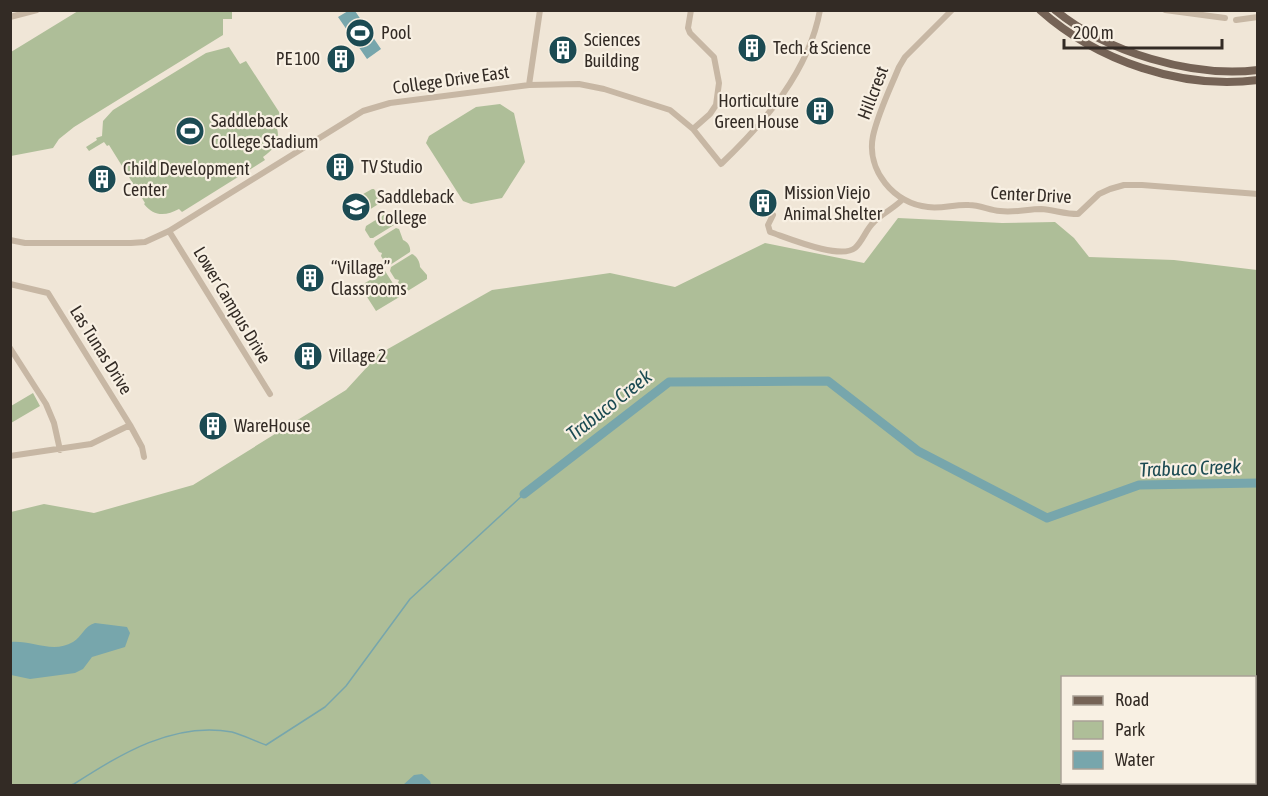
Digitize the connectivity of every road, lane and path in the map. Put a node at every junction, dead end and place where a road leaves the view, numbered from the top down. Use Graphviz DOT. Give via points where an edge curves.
graph roads {
  1 [pos="37,10"];
  2 [pos="540,10"];
  3 [pos="691,10"];
  4 [pos="820,10"];
  5 [pos="952,10"];
  6 [pos="1040,10"];
  7 [pos="1055,10"];
  8 [pos="1165,10"];
  9 [pos="1214,14"];
  10 [pos="10,17"];
  11 [pos="1257,17"];
  12 [pos="1225,18"];
  13 [pos="1236,20"];
  14 [pos="1257,70"];
  15 [pos="1257,80"];
  16 [pos="529,85"];
  17 [pos="693,129"];
  18 [pos="1257,194"];
  19 [pos="903,199"];
  20 [pos="773,214"];
  21 [pos="170,231"];
  22 [pos="10,240"];
  23 [pos="10,284"];
  24 [pos="10,348"];
  25 [pos="270,394"];
  26 [pos="130,425"];
  27 [pos="60,450"];
  28 [pos="10,456"];
  29 [pos="144,458"];
  1 -- 10 [label="street"];
  2 -- 16 [label="street"];
  3 -- 17 [label="street" via="688,28 714,57 719,83 716,105"];
  4 -- 17 [label="street, College Drive East" via="796,74 728,158 721,164"];
  5 -- 19 [label="street, Hillcrest" via="905,57 872,138 877,170 890,189"];
  6 -- 15 [label="main road" via="1069,33 1136,66 1213,81"];
  7 -- 14 [label="main road" via="1104,40 1140,55 1213,71"];
  8 -- 9 [label="street"];
  9 -- 12 [label="street"];
  11 -- 13 [label="street"];
  16 -- 17 [label="street, College Drive East" via="563,83 604,89 670,110"];
  16 -- 21 [label="street, College Drive East" via="390,103 368,110"];
  18 -- 19 [label="street, Center Drive" via="1124,185 1099,194 1078,214 1052,210 1003,212 961,204 928,207"];
  19 -- 20 [label="street" via="872,223 859,244 846,252 833,252 770,232 768,225"];
  21 -- 22 [label="street, College Drive East" via="145,242 131,243"];
  21 -- 25 [label="street, Lower Campus Drive"];
  23 -- 26 [label="street, Las Tunas Drive" via="48,292"];
  24 -- 27 [label="street" via="45,404"];
  26 -- 27 [label="street" via="91,444"];
  26 -- 29 [label="street, Las Tunas Drive"];
  27 -- 28 [label="street"];
}
